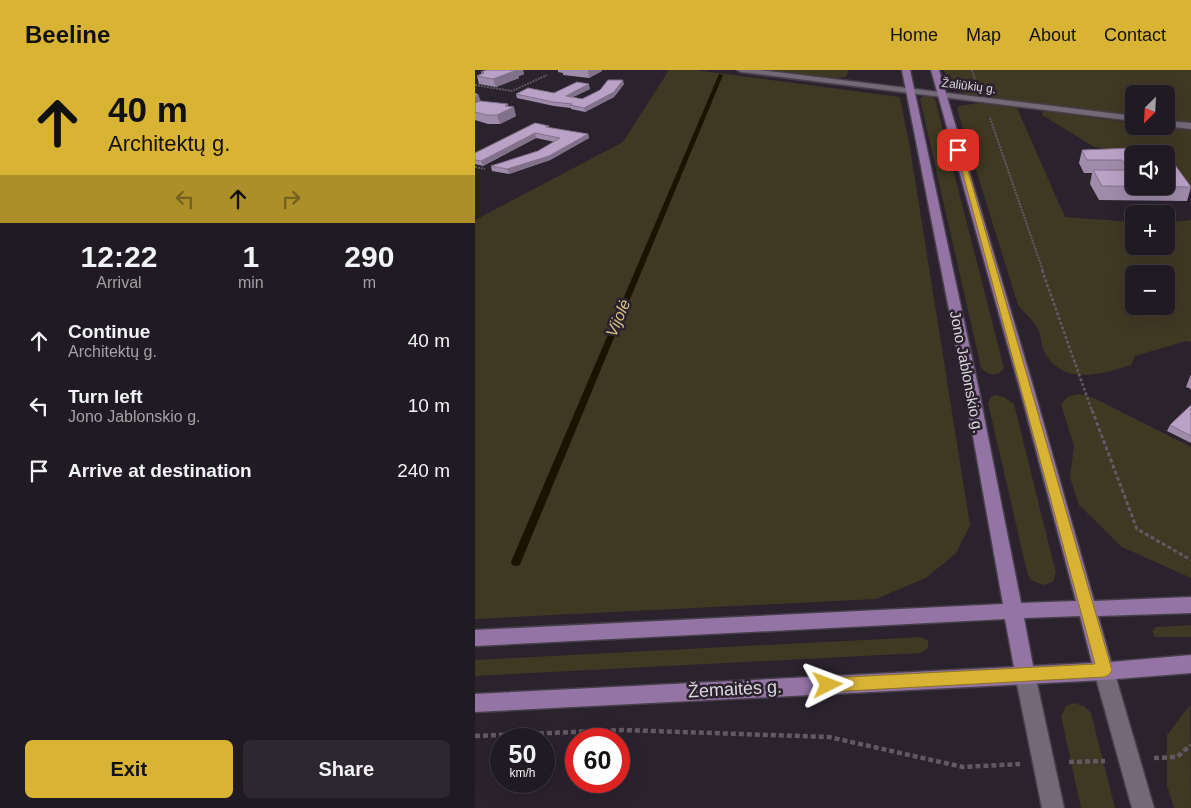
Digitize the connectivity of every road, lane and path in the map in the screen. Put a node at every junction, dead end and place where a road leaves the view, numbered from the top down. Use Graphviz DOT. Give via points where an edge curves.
graph roads {
  1 [pos="741,70"];
  2 [pos="906,70"];
  3 [pos="935,70"];
  4 [pos="547,75"];
  5 [pos="475,85"];
  6 [pos="511,91"];
  7 [pos="521,91"];
  8 [pos="910,91"];
  9 [pos="943,95"];
  10 [pos="983,100"];
  11 [pos="1125,118"];
  12 [pos="1175,124"];
  13 [pos="1191,126"];
  14 [pos="475,167"];
  15 [pos="485,169"];
  16 [pos="1191,560"];
  17 [pos="1191,605"];
  18 [pos="1087,609"];
  19 [pos="1012,611"];
  20 [pos="475,638"];
  21 [pos="1191,664"];
  22 [pos="1104,670"];
  23 [pos="1025,674"];
  24 [pos="475,703"];
  25 [pos="475,736"];
  26 [pos="1191,745"];
  27 [pos="1130,760"];
  28 [pos="1044,764"];
  29 [pos="1053,808"];
  30 [pos="1143,808"];
  1 -- 8 [label="street, Žaliūkių g."];
  2 -- 8 [label="main road, Jono Jablonskio g."];
  3 -- 9 [label="main road"];
  4 -- 6 [label="path"];
  5 -- 6 [label="path"];
  6 -- 7 [label="path"];
  8 -- 9 [label="street, Žaliūkių g."];
  8 -- 19 [label="main road, Jono Jablonskio g." via="971,386"];
  9 -- 10 [label="street, Žaliūkių g."];
  9 -- 18 [label="main road"];
  10 -- 11 [label="street, Žaliūkių g."];
  10 -- 16 [label="path" via="1083,387 1137,529"];
  12 -- 13 [label="street"];
  14 -- 15 [label="path"];
  17 -- 18 [label="main road"];
  18 -- 19 [label="main road"];
  18 -- 22 [label="main road"];
  19 -- 20 [label="main road"];
  19 -- 23 [label="main road, Jono Jablonskio g."];
  21 -- 22 [label="main road, Žemaitės g."];
  22 -- 23 [label="main road, Žemaitės g."];
  22 -- 27 [label="street"];
  23 -- 24 [label="main road, Žemaitės g."];
  23 -- 28 [label="street"];
  25 -- 28 [label="path" via="623,730 829,736 963,767"];
  26 -- 27 [label="path" via="1177,757"];
  27 -- 28 [label="path"];
  27 -- 30 [label="street"];
  28 -- 29 [label="street"];
}
